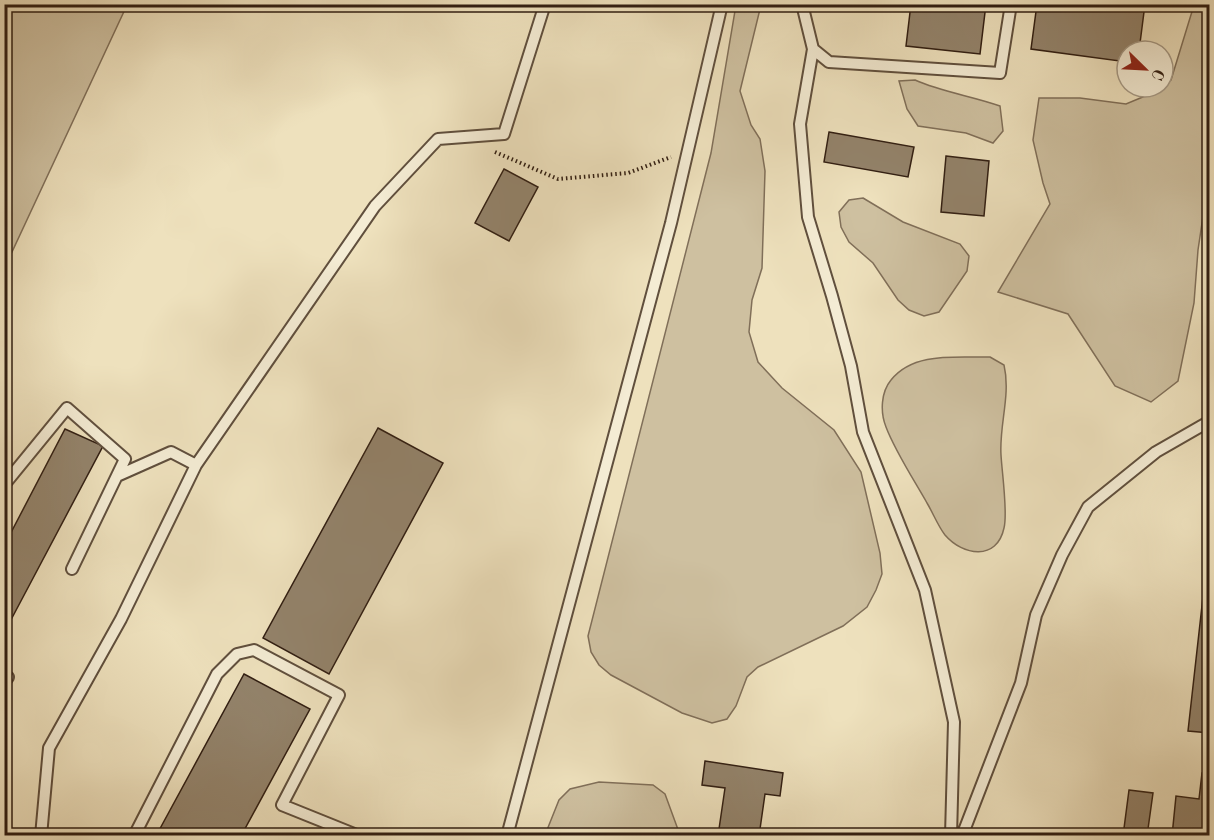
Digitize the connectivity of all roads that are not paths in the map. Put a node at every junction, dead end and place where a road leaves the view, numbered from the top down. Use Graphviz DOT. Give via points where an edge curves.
graph roads {
  1 [pos="545,4"];
  2 [pos="722,4"];
  3 [pos="802,4"];
  4 [pos="1011,4"];
  5 [pos="813,49"];
  6 [pos="1209,421"];
  7 [pos="196,465"];
  8 [pos="117,476"];
  9 [pos="4,486"];
  10 [pos="72,569"];
  11 [pos="4,675"];
  12 [pos="4,683"];
  13 [pos="41,836"];
  14 [pos="134,836"];
  15 [pos="359,836"];
  16 [pos="507,836"];
  17 [pos="951,836"];
  18 [pos="962,836"];
  1 -- 7 [label="lane" via="504,134 438,139 375,206"];
  2 -- 16 [label="lane" via="668,234"];
  3 -- 5 [label="lane"];
  4 -- 5 [label="lane" via="1000,73 830,62"];
  5 -- 17 [label="lane" via="800,124 808,217 851,366 863,432 925,590 954,722"];
  6 -- 18 [label="lane" via="1156,452 1088,507 1036,615 1021,683"];
  7 -- 8 [label="lane" via="171,452"];
  7 -- 13 [label="lane" via="121,619 49,748"];
  8 -- 9 [label="lane" via="125,459 67,408"];
  8 -- 10 [label="lane"];
  11 -- 12 [label="lane" via="8,677"];
  14 -- 15 [label="lane" via="217,674 237,654 254,650 339,695 282,805"];
}
